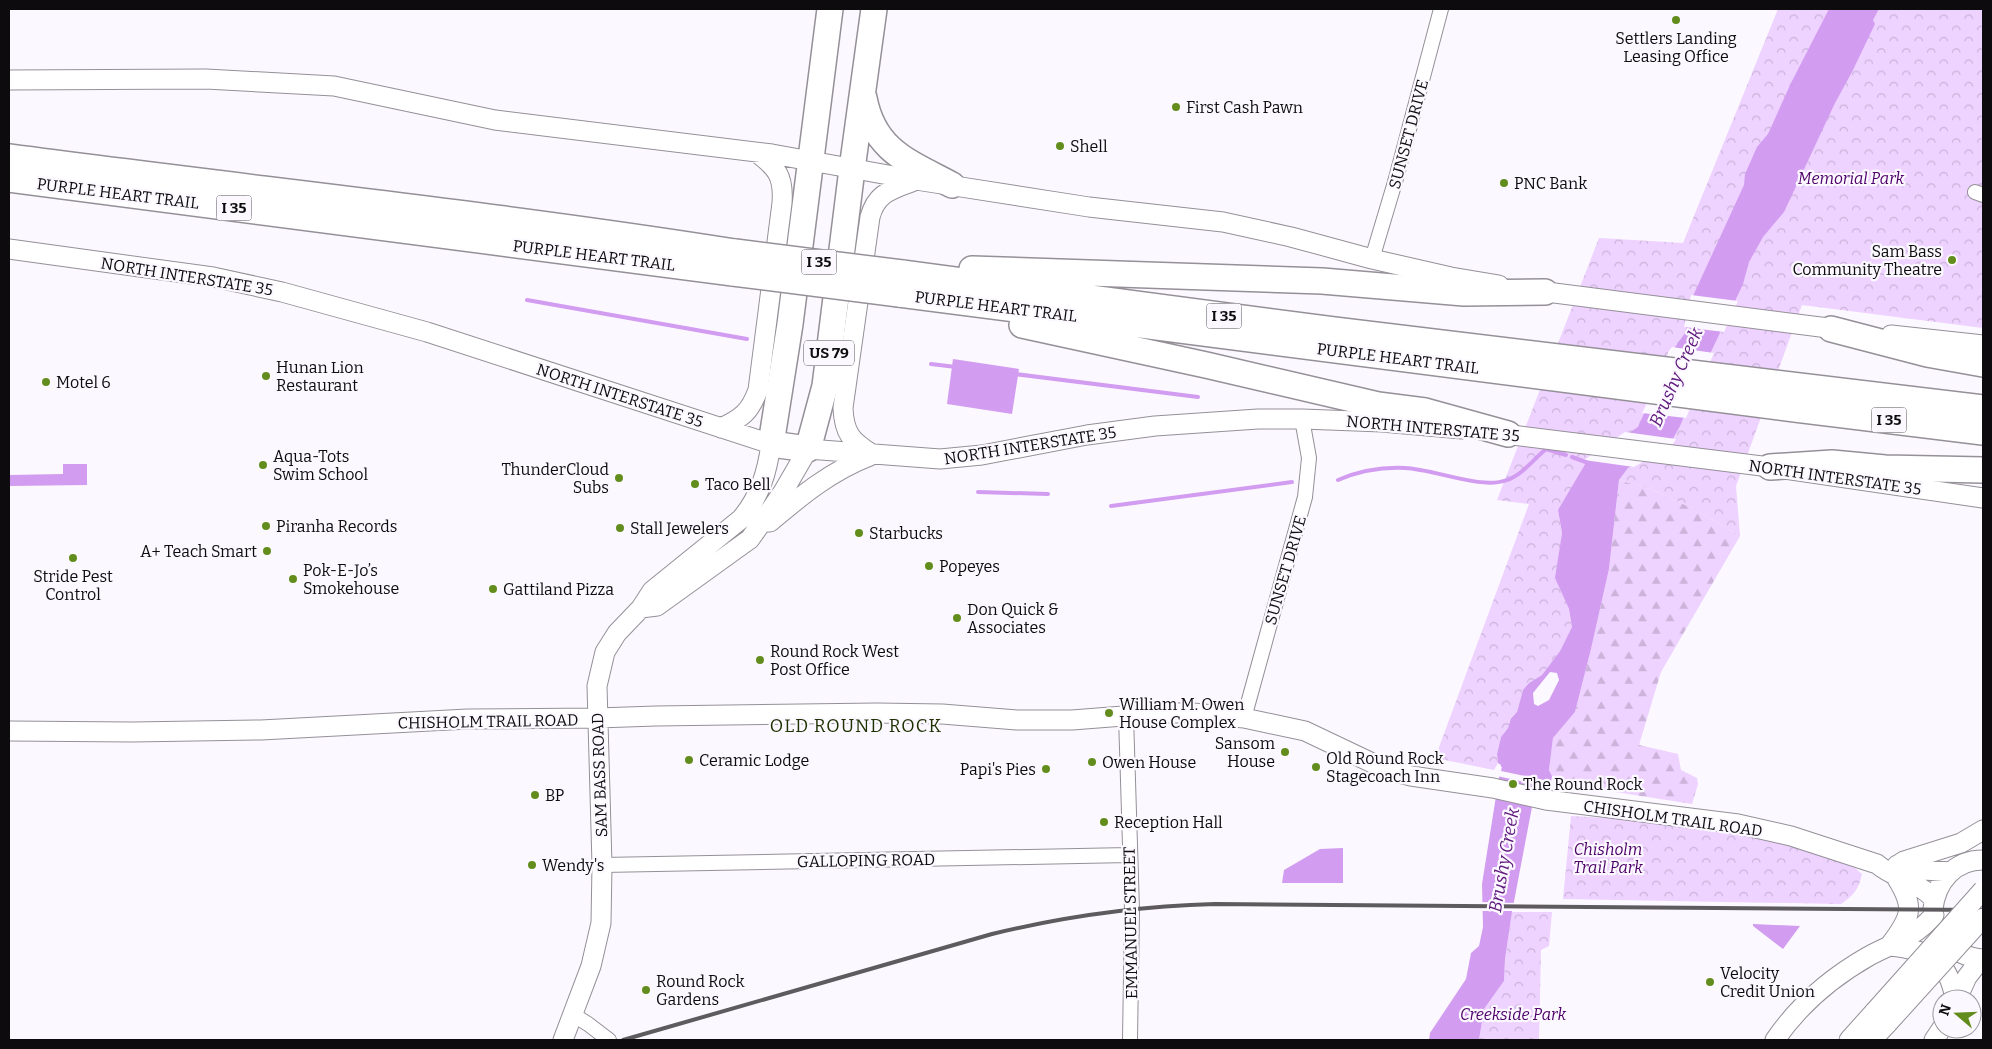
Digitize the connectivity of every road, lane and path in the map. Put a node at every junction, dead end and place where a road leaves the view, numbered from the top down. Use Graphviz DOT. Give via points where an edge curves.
graph roads {
  1 [pos="830,9"];
  2 [pos="874,9"];
  3 [pos="1441,9"];
  4 [pos="9,80"];
  5 [pos="862,88"];
  6 [pos="9,143"];
  7 [pos="756,152"];
  8 [pos="9,157"];
  9 [pos="810,162"];
  10 [pos="852,169"];
  11 [pos="9,179"];
  12 [pos="916,180"];
  13 [pos="952,185"];
  14 [pos="9,197"];
  15 [pos="353,199"];
  16 [pos="460,238"];
  17 [pos="9,249"];
  18 [pos="1372,259"];
  19 [pos="734,262"];
  20 [pos="900,284"];
  21 [pos="1552,293"];
  22 [pos="1826,328"];
  23 [pos="1983,345"];
  24 [pos="1983,364"];
  25 [pos="1798,398"];
  26 [pos="1983,408"];
  27 [pos="1302,419"];
  28 [pos="721,428"];
  29 [pos="1983,432"];
  30 [pos="1514,435"];
  31 [pos="772,444"];
  32 [pos="808,449"];
  33 [pos="873,455"];
  34 [pos="1770,467"];
  35 [pos="1983,470"];
  36 [pos="1983,498"];
  37 [pos="750,539"];
  38 [pos="642,608"];
  39 [pos="1126,716"];
  40 [pos="597,718"];
  41 [pos="1244,718"];
  42 [pos="9,730"];
  43 [pos="1983,830"];
  44 [pos="1130,855"];
  45 [pos="1983,860"];
  46 [pos="602,865"];
  47 [pos="1896,869"];
  48 [pos="1950,872"];
  49 [pos="1983,890"];
  50 [pos="1934,907"];
  51 [pos="1983,918"];
  52 [pos="1890,946"];
  53 [pos="1982,959"];
  54 [pos="1954,989"];
  55 [pos="1961,989"];
  56 [pos="572,1014"];
  57 [pos="1882,1017"];
  58 [pos="563,1040"];
  59 [pos="609,1040"];
  60 [pos="1130,1040"];
  61 [pos="1775,1040"];
  62 [pos="1849,1040"];
  63 [pos="1872,1040"];
  1 -- 9 [label="highway, US 79"];
  2 -- 5 [label="highway, US 79"];
  3 -- 18 [label="street, SUNSET DRIVE"];
  4 -- 7 [label="main road" via="206,79 334,86 495,120"];
  5 -- 10 [label="highway, US 79"];
  5 -- 13 [label="highway" via="870,122 885,144"];
  6 -- 15 [label="highway" via="179,164"];
  7 -- 9 [label="main road"];
  7 -- 28 [label="main road" via="776,170 784,188 758,390 751,408"];
  8 -- 15 [label="highway, PURPLE HEART TRAIL / I 35"];
  9 -- 10 [label="main road"];
  9 -- 31 [label="highway, US 79"];
  10 -- 12 [label="main road"];
  10 -- 32 [label="highway, US 79" via="825,386"];
  11 -- 16 [label="highway, PURPLE HEART TRAIL / I 35"];
  12 -- 13 [label="main road"];
  12 -- 33 [label="main road" via="880,197 873,205 870,217 843,422 856,444"];
  13 -- 18 [label="main road" via="1088,207 1224,222"];
  14 -- 16 [label="highway" via="68,201 255,226"];
  15 -- 19 [label="highway, PURPLE HEART TRAIL / I 35" via="620,234"];
  16 -- 19 [label="highway, PURPLE HEART TRAIL / I 35"];
  17 -- 28 [label="main road, NORTH INTERSTATE 35" via="213,277 282,292 427,332"];
  18 -- 21 [label="main road" via="1451,277"];
  19 -- 20 [label="highway, PURPLE HEART TRAIL / I 35, bridge"];
  20 -- 21 [label="highway" via="986,268 1322,281 1464,293"];
  20 -- 25 [label="highway, PURPLE HEART TRAIL / I 35"];
  20 -- 30 [label="highway" via="974,317 1062,333 1378,404 1425,411"];
  21 -- 22 [label="main road"];
  22 -- 23 [label="main road"];
  22 -- 24 [label="highway" via="1927,354"];
  25 -- 26 [label="highway, PURPLE HEART TRAIL / I 35"];
  25 -- 29 [label="highway, PURPLE HEART TRAIL / I 35"];
  27 -- 30 [label="main road, NORTH INTERSTATE 35" via="1382,422"];
  27 -- 33 [label="main road, NORTH INTERSTATE 35" via="1155,426 940,459"];
  27 -- 41 [label="street, SUNSET DRIVE" via="1308,458 1305,497"];
  28 -- 31 [label="main road, NORTH INTERSTATE 35"];
  30 -- 34 [label="main road, NORTH INTERSTATE 35"];
  31 -- 32 [label="highway, NORTH INTERSTATE 35"];
  31 -- 38 [label="main road, SAM BASS ROAD" via="764,483 741,519 652,590"];
  32 -- 33 [label="main road, NORTH INTERSTATE 35"];
  32 -- 37 [label="main road, SAM BASS ROAD"];
  33 -- 37 [label="main road" via="850,463 818,482"];
  34 -- 35 [label="highway" via="1832,463 1885,468"];
  34 -- 36 [label="main road, NORTH INTERSTATE 35"];
  37 -- 38 [label="main road, SAM BASS ROAD" via="657,606"];
  38 -- 40 [label="main road, SAM BASS ROAD" via="617,633 605,652 596,686"];
  39 -- 40 [label="main road, CHISHOLM TRAIL ROAD" via="1017,720 878,712"];
  39 -- 41 [label="main road, CHISHOLM TRAIL ROAD" via="1162,713"];
  39 -- 44 [label="street, EMMANUEL STREET"];
  40 -- 42 [label="main road, CHISHOLM TRAIL ROAD" via="468,719 134,732"];
  40 -- 46 [label="main road, SAM BASS ROAD"];
  41 -- 47 [label="main road, CHISHOLM TRAIL ROAD" via="1305,731 1387,770 1411,776 1493,788 1546,800 1738,824 1791,836 1877,864 1886,863"];
  43 -- 47 [label="main road" via="1961,843 1904,861"];
  44 -- 46 [label="street, GALLOPING ROAD"];
  44 -- 60 [label="street, EMMANUEL STREET"];
  45 -- 48 [label="main road" via="1968,862"];
  46 -- 56 [label="main road, SAM BASS ROAD" via="597,944"];
  47 -- 48 [label="main road, CHISHOLM TRAIL ROAD"];
  47 -- 50 [label="main road, CHISHOLM TRAIL ROAD" via="1916,884"];
  47 -- 52 [label="main road" via="1909,910"];
  48 -- 50 [label="main road" via="1940,884"];
  49 -- 57 [label="main road, bridge"];
  50 -- 52 [label="main road" via="1914,934"];
  50 -- 53 [label="main road" via="1940,934 1951,946 1965,955"];
  51 -- 57 [label="main road, bridge"];
  52 -- 54 [label="main road" via="1912,948 1938,960 1948,972"];
  52 -- 61 [label="main road" via="1832,979 1798,1011"];
  53 -- 55 [label="main road"];
  56 -- 58 [label="main road, SAM BASS ROAD"];
  56 -- 59 [label="street"];
  57 -- 62 [label="main road"];
  57 -- 63 [label="main road"];
}
